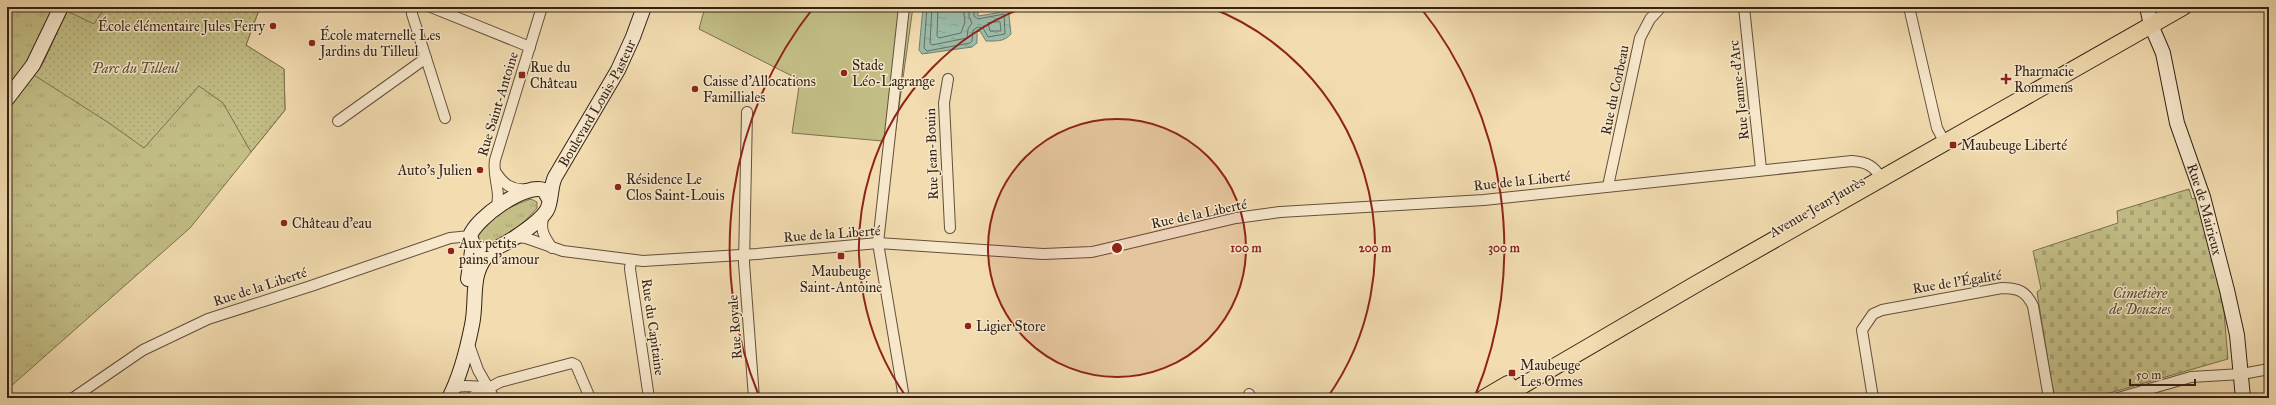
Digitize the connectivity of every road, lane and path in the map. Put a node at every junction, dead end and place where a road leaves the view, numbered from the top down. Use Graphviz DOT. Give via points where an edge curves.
graph roads {
  1 [pos="61,7"];
  2 [pos="412,7"];
  3 [pos="431,7"];
  4 [pos="542,7"];
  5 [pos="644,7"];
  6 [pos="904,7"];
  7 [pos="1661,7"];
  8 [pos="1744,7"];
  9 [pos="1909,7"];
  10 [pos="2163,7"];
  11 [pos="2183,7"];
  12 [pos="2149,15"];
  13 [pos="530,47"];
  14 [pos="426,58"];
  15 [pos="948,79"];
  16 [pos="7,99"];
  17 [pos="747,112"];
  18 [pos="445,118"];
  19 [pos="338,121"];
  20 [pos="1943,139"];
  21 [pos="570,148"];
  22 [pos="1761,169"];
  23 [pos="494,170"];
  24 [pos="1880,175"];
  25 [pos="1608,186"];
  26 [pos="530,189"];
  27 [pos="549,198"];
  28 [pos="496,209"];
  29 [pos="544,214"];
  30 [pos="950,228"];
  31 [pos="515,237"];
  32 [pos="471,240"];
  33 [pos="878,243"];
  34 [pos="552,248"];
  35 [pos="492,250"];
  36 [pos="744,255"];
  37 [pos="631,260"];
  38 [pos="468,341"];
  39 [pos="2269,369"];
  40 [pos="2242,374"];
  41 [pos="488,387"];
  42 [pos="452,393"];
  43 [pos="73,398"];
  44 [pos="470,398"];
  45 [pos="494,398"];
  46 [pos="590,398"];
  47 [pos="649,398"];
  48 [pos="754,398"];
  49 [pos="904,398"];
  50 [pos="1484,398"];
  51 [pos="1501,398"];
  52 [pos="1873,398"];
  53 [pos="2049,398"];
  54 [pos="2118,398"];
  55 [pos="2243,398"];
  1 -- 16 [label="main road" via="34,65"];
  2 -- 14 [label="street"];
  3 -- 13 [label="street"];
  4 -- 13 [label="street, Rue Saint-Antoine"];
  5 -- 21 [label="main road, Boulevard Louis-Pasteur" via="615,76"];
  6 -- 33 [label="street"];
  7 -- 25 [label="street, Rue du Corbeau" via="1650,19 1640,38"];
  8 -- 22 [label="street, Rue Jeanne-d'Arc"];
  9 -- 20 [label="street"];
  10 -- 12 [label="main road"];
  11 -- 12 [label="main road"];
  12 -- 20 [label="main road, Avenue Jean Jaurès" via="2112,41"];
  12 -- 40 [label="main road, Rue de Mairieux" via="2162,53 2177,124 2207,212 2237,335"];
  13 -- 23 [label="street, Rue Saint-Antoine" via="498,148"];
  14 -- 18 [label="street"];
  14 -- 19 [label="street"];
  15 -- 30 [label="street, Rue Jean-Bouin" via="944,103"];
  17 -- 36 [label="street, Rue Royale"];
  20 -- 24 [label="main road, Avenue Jean Jaurès"];
  21 -- 26 [label="main road" via="543,181"];
  21 -- 27 [label="main road, Boulevard Louis-Pasteur" via="551,185"];
  22 -- 24 [label="street, Rue de la Liberté" via="1863,161 1873,166"];
  22 -- 25 [label="street, Rue de la Liberté"];
  23 -- 26 [label="street" via="512,188"];
  23 -- 28 [label="street, Rue Saint-Antoine" via="499,191"];
  24 -- 50 [label="main road, Avenue Jean Jaurès"];
  24 -- 51 [label="main road, Avenue Jean Jaurès"];
  25 -- 33 [label="street, Rue de la Liberté" via="1484,200 1246,216 1092,252 1044,254"];
  26 -- 27 [label="main road" via="544,190"];
  26 -- 28 [label="main road"];
  27 -- 29 [label="main road, Boulevard Louis-Pasteur" via="548,208"];
  28 -- 32 [label="main road" via="477,224"];
  29 -- 31 [label="main road"];
  29 -- 34 [label="street" via="541,222 542,234"];
  31 -- 34 [label="street, Rue de la Liberté" via="526,238"];
  31 -- 35 [label="main road"];
  32 -- 35 [label="main road" via="483,251"];
  32 -- 38 [label="main road" via="466,328"];
  32 -- 43 [label="street, Rue de la Liberté" via="450,238 208,319 143,350"];
  33 -- 36 [label="street, Rue de la Liberté"];
  33 -- 49 [label="street"];
  34 -- 37 [label="street, Rue de la Liberté"];
  35 -- 38 [label="main road" via="479,265 473,324"];
  36 -- 37 [label="street, Rue de la Liberté" via="668,261"];
  36 -- 48 [label="street, Rue Royale"];
  37 -- 47 [label="street, Rue du Capitaine" via="630,269"];
  38 -- 41 [label="street" via="478,370"];
  38 -- 42 [label="main road" via="463,365"];
  39 -- 40 [label="street"];
  40 -- 54 [label="street" via="2191,377"];
  40 -- 55 [label="main road, Rue de Mairieux"];
  41 -- 42 [label="street" via="466,386"];
  41 -- 44 [label="street"];
  41 -- 45 [label="street"];
  41 -- 46 [label="street" via="572,363 576,365"];
  52 -- 53 [label="street, Rue de l'Égalité" via="1862,330 1873,314 1891,307 2007,288 2023,291 2033,306"];
}
